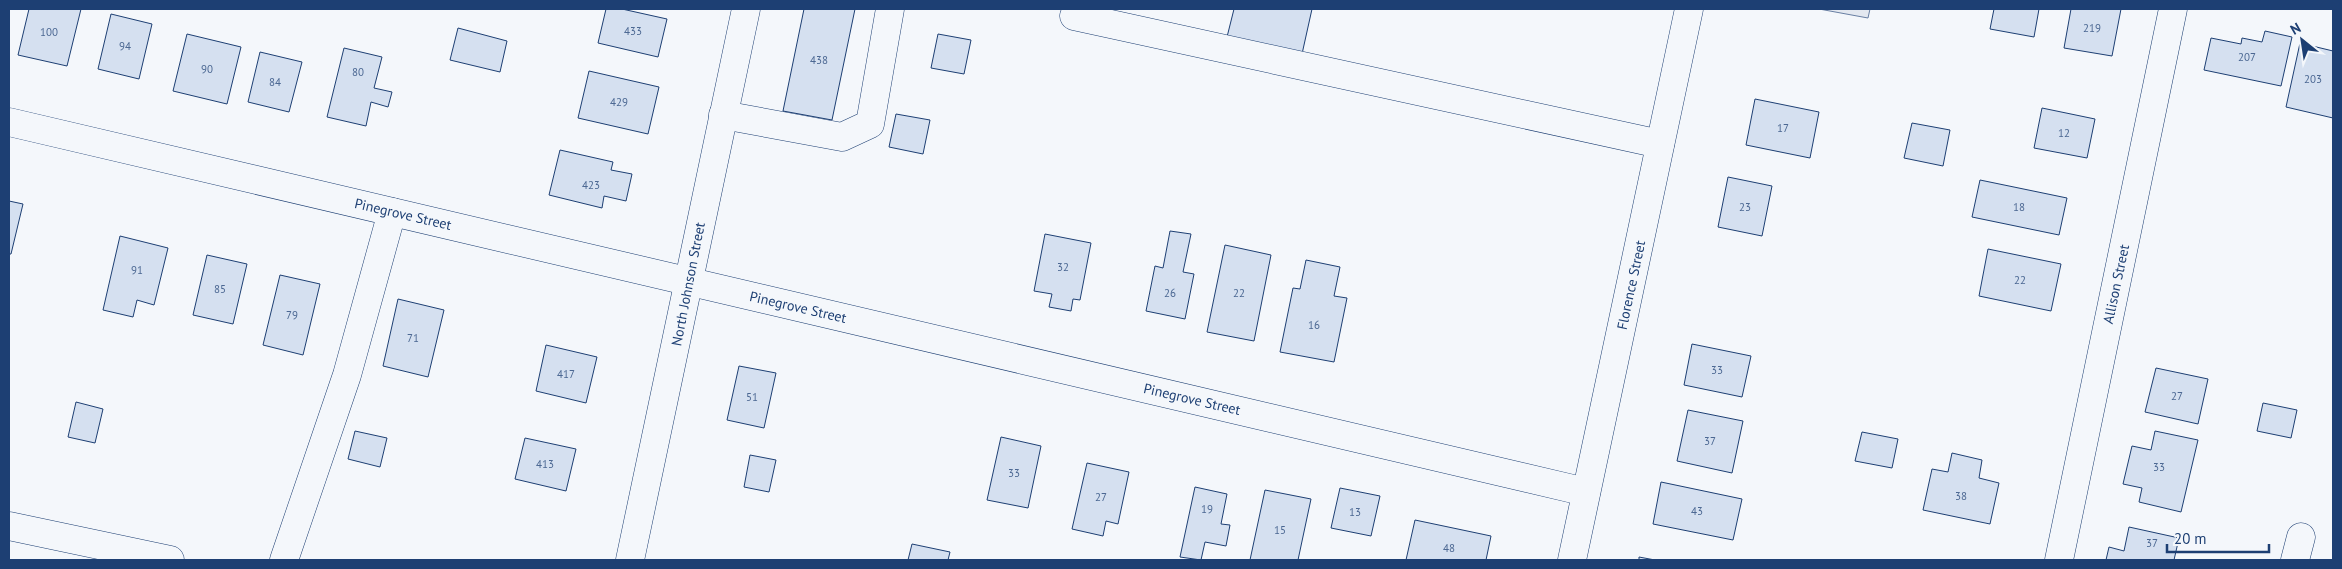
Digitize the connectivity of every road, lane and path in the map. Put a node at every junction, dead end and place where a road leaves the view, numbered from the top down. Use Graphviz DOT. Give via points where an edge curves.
graph roads {
  1 [pos="746,9"];
  2 [pos="890,9"];
  3 [pos="1689,9"];
  4 [pos="2173,9"];
  5 [pos="1074,16"];
  6 [pos="723,115"];
  7 [pos="9,122"];
  8 [pos="1660,144"];
  9 [pos="392,212"];
  10 [pos="688,281"];
  11 [pos="1586,492"];
  12 [pos="9,526"];
  13 [pos="170,560"];
  14 [pos="284,560"];
  15 [pos="630,560"];
  16 [pos="1572,560"];
  17 [pos="2059,560"];
  1 -- 6 [label="street, North Johnson Street"];
  2 -- 6 [label="street" via="870,124 842,137"];
  3 -- 8 [label="street, Florence Street"];
  4 -- 17 [label="street, Allison Street"];
  5 -- 8 [label="street"];
  6 -- 10 [label="street, North Johnson Street"];
  7 -- 9 [label="street, Pinegrove Street"];
  8 -- 11 [label="street, Florence Street"];
  9 -- 10 [label="street, Pinegrove Street"];
  9 -- 14 [label="street" via="347,375"];
  10 -- 11 [label="street, Pinegrove Street"];
  10 -- 15 [label="street, North Johnson Street"];
  11 -- 16 [label="street, Florence Street"];
  12 -- 13 [label="street"];
}
